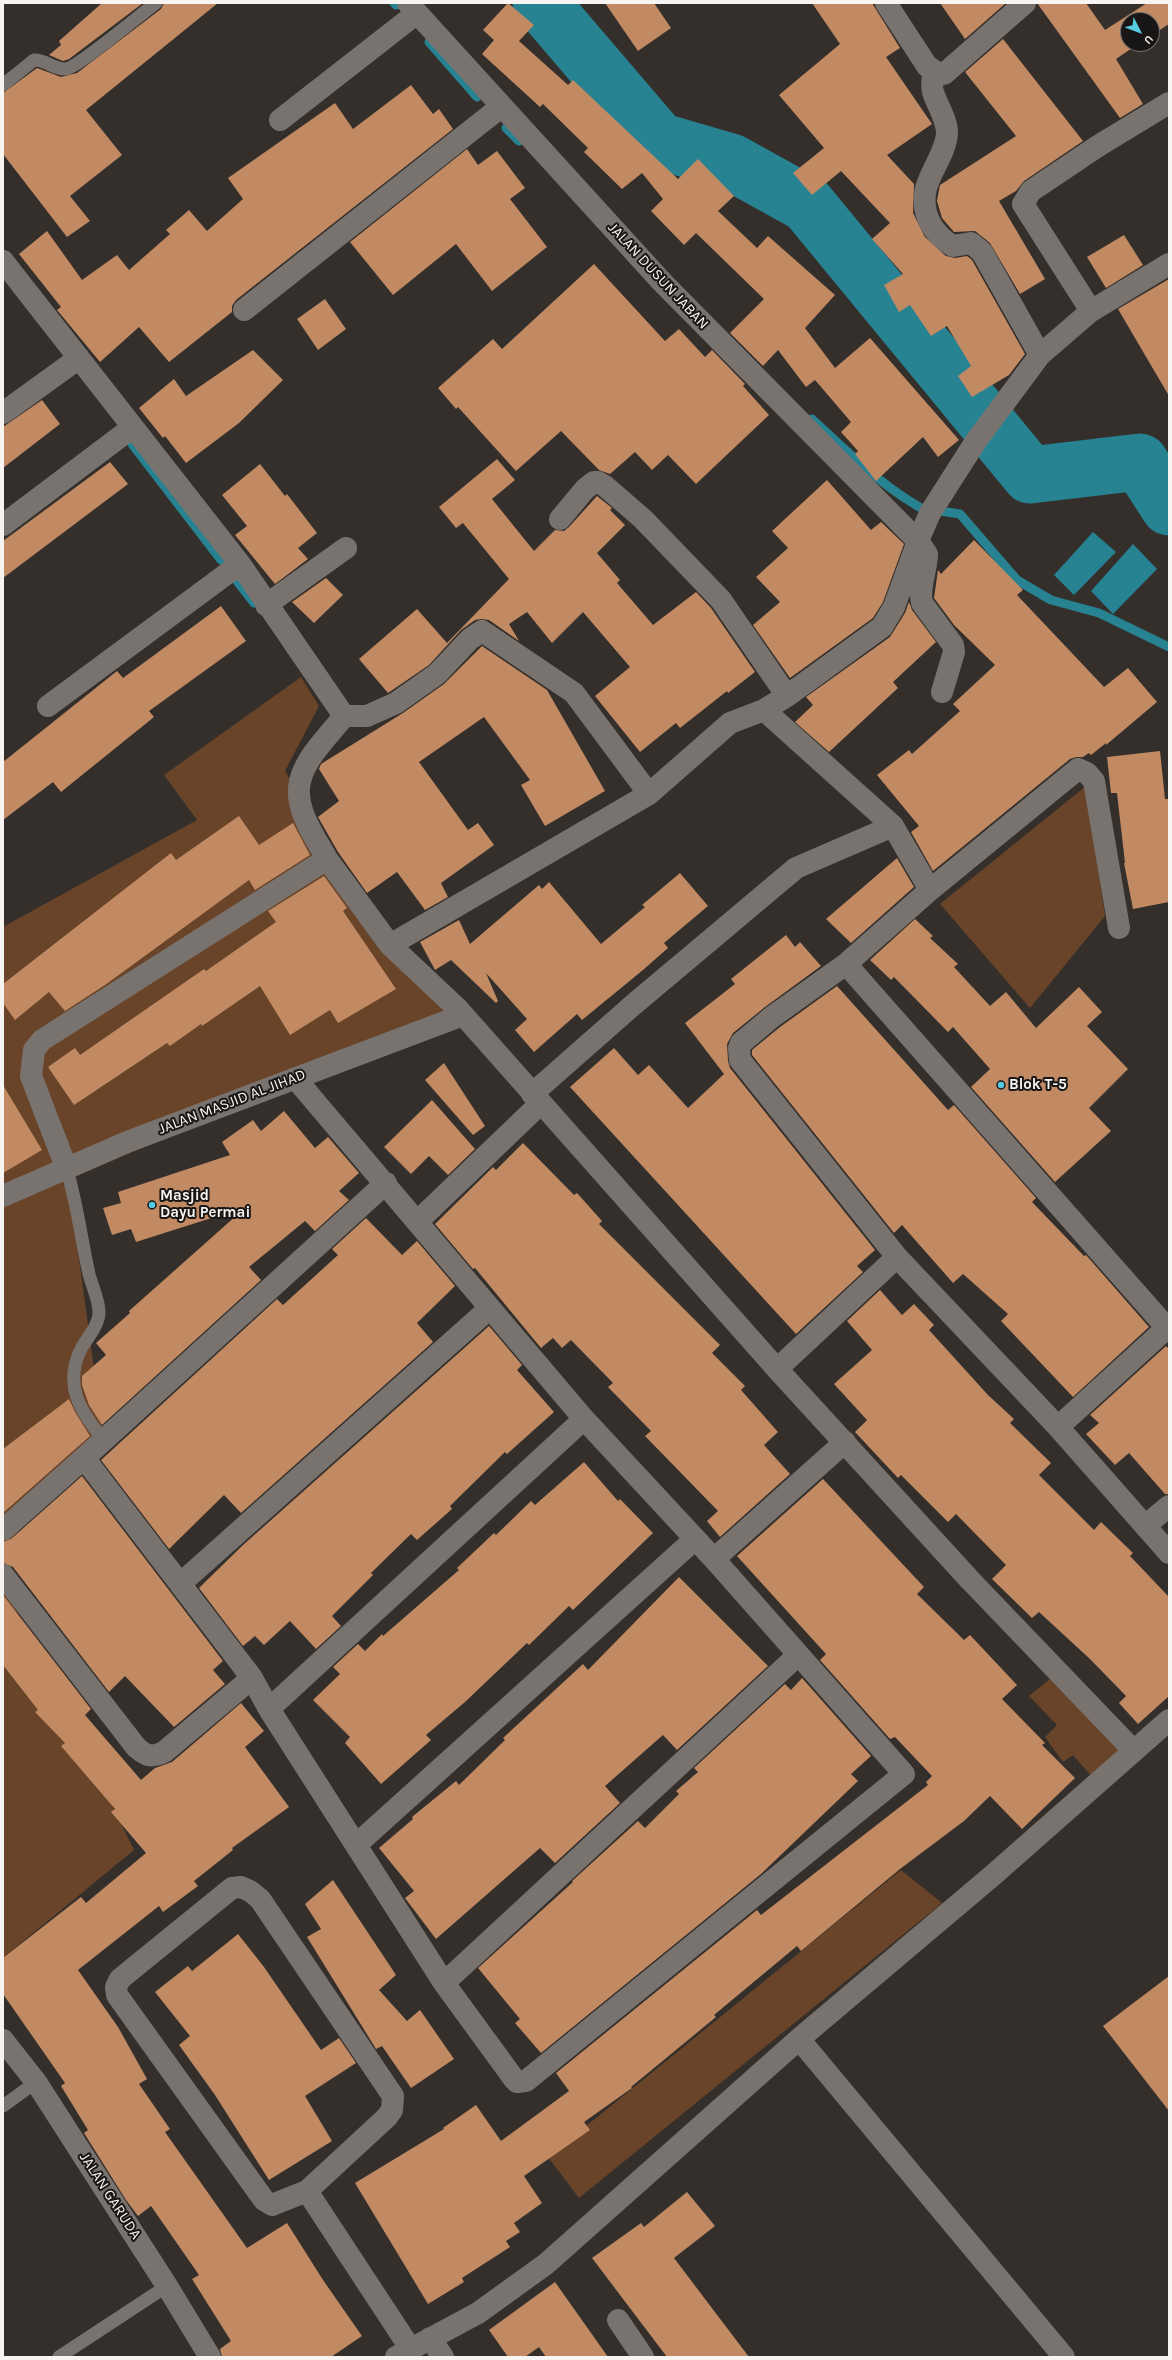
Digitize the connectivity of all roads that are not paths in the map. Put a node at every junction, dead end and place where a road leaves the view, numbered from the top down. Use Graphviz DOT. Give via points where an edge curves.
graph roads {
  1 [pos="156,3"];
  2 [pos="886,3"];
  3 [pos="1025,3"];
  4 [pos="412,8"];
  5 [pos="933,71"];
  6 [pos="3,85"];
  7 [pos="1169,103"];
  8 [pos="502,106"];
  9 [pos="280,120"];
  10 [pos="1169,264"];
  11 [pos="6,273"];
  12 [pos="244,310"];
  13 [pos="1091,310"];
  14 [pos="1040,355"];
  15 [pos="79,358"];
  16 [pos="3,413"];
  17 [pos="133,427"];
  18 [pos="560,519"];
  19 [pos="3,525"];
  20 [pos="918,541"];
  21 [pos="346,548"];
  22 [pos="240,564"];
  23 [pos="266,605"];
  24 [pos="942,692"];
  25 [pos="787,696"];
  26 [pos="48,706"];
  27 [pos="764,710"];
  28 [pos="344,716"];
  29 [pos="649,794"];
  30 [pos="893,826"];
  31 [pos="327,860"];
  32 [pos="930,890"];
  33 [pos="1119,928"];
  34 [pos="390,945"];
  35 [pos="846,964"];
  36 [pos="463,1015"];
  37 [pos="295,1078"];
  38 [pos="537,1099"];
  39 [pos="66,1167"];
  40 [pos="386,1183"];
  41 [pos="3,1196"];
  42 [pos="418,1221"];
  43 [pos="897,1257"];
  44 [pos="490,1308"];
  45 [pos="1168,1327"];
  46 [pos="777,1369"];
  47 [pos="584,1418"];
  48 [pos="1058,1427"];
  49 [pos="104,1440"];
  50 [pos="845,1442"];
  51 [pos="84,1458"];
  52 [pos="1169,1506"];
  53 [pos="1145,1526"];
  54 [pos="3,1530"];
  55 [pos="695,1539"];
  56 [pos="1169,1553"];
  57 [pos="714,1559"];
  58 [pos="3,1575"];
  59 [pos="180,1584"];
  60 [pos="798,1655"];
  61 [pos="252,1678"];
  62 [pos="269,1709"];
  63 [pos="1169,1720"];
  64 [pos="1132,1750"];
  65 [pos="356,1845"];
  66 [pos="444,1984"];
  67 [pos="799,2039"];
  68 [pos="3,2040"];
  69 [pos="36,2082"];
  70 [pos="3,2106"];
  71 [pos="307,2191"];
  72 [pos="167,2286"];
  73 [pos="618,2320"];
  74 [pos="430,2338"];
  75 [pos="403,2352"];
  76 [pos="60,2357"];
  77 [pos="210,2357"];
  78 [pos="443,2357"];
  79 [pos="643,2357"];
  80 [pos="1064,2357"];
  1 -- 6 [label="lane" via="73,67 55,68 34,60"];
  2 -- 5 [label="street" via="927,66"];
  3 -- 5 [label="street" via="948,72 939,74"];
  4 -- 8 [label="street, JALAN DUSUN JABAN"];
  4 -- 9 [label="street"];
  5 -- 14 [label="street" via="932,91 947,133 925,193 928,219 932,229 942,240 953,246 971,243 982,252"];
  7 -- 13 [label="street" via="1031,191 1023,204"];
  8 -- 12 [label="street"];
  8 -- 20 [label="street, JALAN DUSUN JABAN" via="662,282"];
  10 -- 13 [label="street"];
  11 -- 15 [label="street"];
  13 -- 14 [label="street"];
  14 -- 20 [label="street" via="976,441 930,513"];
  15 -- 16 [label="street"];
  15 -- 17 [label="street"];
  17 -- 19 [label="street"];
  17 -- 22 [label="street"];
  18 -- 25 [label="street" via="589,485 598,482 605,486 643,518 720,600"];
  20 -- 24 [label="street, JALAN DUSUN JABAN" via="927,554 920,598 953,645 954,652"];
  20 -- 25 [label="street" via="894,607 882,627"];
  21 -- 23 [label="street"];
  22 -- 23 [label="street"];
  22 -- 26 [label="street"];
  23 -- 28 [label="street"];
  25 -- 27 [label="street"];
  27 -- 29 [label="street" via="730,723"];
  27 -- 30 [label="street"];
  28 -- 29 [label="street" via="366,716 396,703 437,674 470,639 482,631 574,693"];
  28 -- 31 [label="street" via="308,762 298,789 305,818"];
  29 -- 34 [label="street"];
  30 -- 32 [label="street"];
  30 -- 38 [label="street" via="796,868 633,1005"];
  31 -- 34 [label="street"];
  31 -- 39 [label="street" via="42,1040 34,1050 31,1076"];
  32 -- 33 [label="street" via="1078,770 1087,773 1094,781"];
  32 -- 35 [label="street"];
  34 -- 36 [label="street"];
  35 -- 43 [label="street" via="741,1042 740,1060"];
  35 -- 45 [label="street"];
  36 -- 37 [label="street, JALAN MASJID AL JIHAD"];
  36 -- 38 [label="street"];
  37 -- 39 [label="street, JALAN MASJID AL JIHAD"];
  37 -- 40 [label="street"];
  38 -- 42 [label="street"];
  38 -- 46 [label="street"];
  39 -- 41 [label="street, JALAN MASJID AL JIHAD"];
  39 -- 49 [label="lane" via="99,1312 94,1328 81,1349 75,1369 75,1388 80,1409 86,1420"];
  40 -- 42 [label="street"];
  40 -- 49 [label="street"];
  42 -- 44 [label="street"];
  43 -- 46 [label="street"];
  43 -- 48 [label="street"];
  44 -- 47 [label="street"];
  44 -- 59 [label="street"];
  45 -- 48 [label="street"];
  46 -- 50 [label="street"];
  47 -- 55 [label="street"];
  47 -- 62 [label="street"];
  48 -- 53 [label="street"];
  49 -- 51 [label="street"];
  50 -- 57 [label="street"];
  50 -- 64 [label="street" via="970,1580"];
  51 -- 54 [label="street"];
  51 -- 59 [label="street"];
  52 -- 53 [label="street"];
  53 -- 56 [label="street"];
  55 -- 57 [label="street"];
  55 -- 65 [label="street"];
  57 -- 60 [label="street"];
  58 -- 61 [label="street" via="136,1747 146,1755 155,1756 164,1752"];
  59 -- 61 [label="street"];
  60 -- 66 [label="street"];
  60 -- 66 [label="street" via="904,1774 526,2081 517,2082 514,2079"];
  61 -- 62 [label="street"];
  62 -- 65 [label="street"];
  63 -- 64 [label="street"];
  64 -- 67 [label="street" via="992,1876"];
  65 -- 66 [label="street"];
  67 -- 74 [label="street" via="546,2264 478,2313"];
  67 -- 80 [label="street"];
  68 -- 69 [label="street, JALAN GARUDA"];
  69 -- 70 [label="lane"];
  69 -- 72 [label="street, JALAN GARUDA"];
  71 -- 71 [label="street" via="387,2116 392,2110 393,2096 260,1899 250,1890 232,1888 120,1979 116,1987 117,1995 264,2200 269,2204 276,2204"];
  71 -- 75 [label="street"];
  72 -- 76 [label="lane"];
  72 -- 77 [label="street, JALAN GARUDA"];
  73 -- 79 [label="street"];
  74 -- 75 [label="street"];
  74 -- 78 [label="street"];
}
